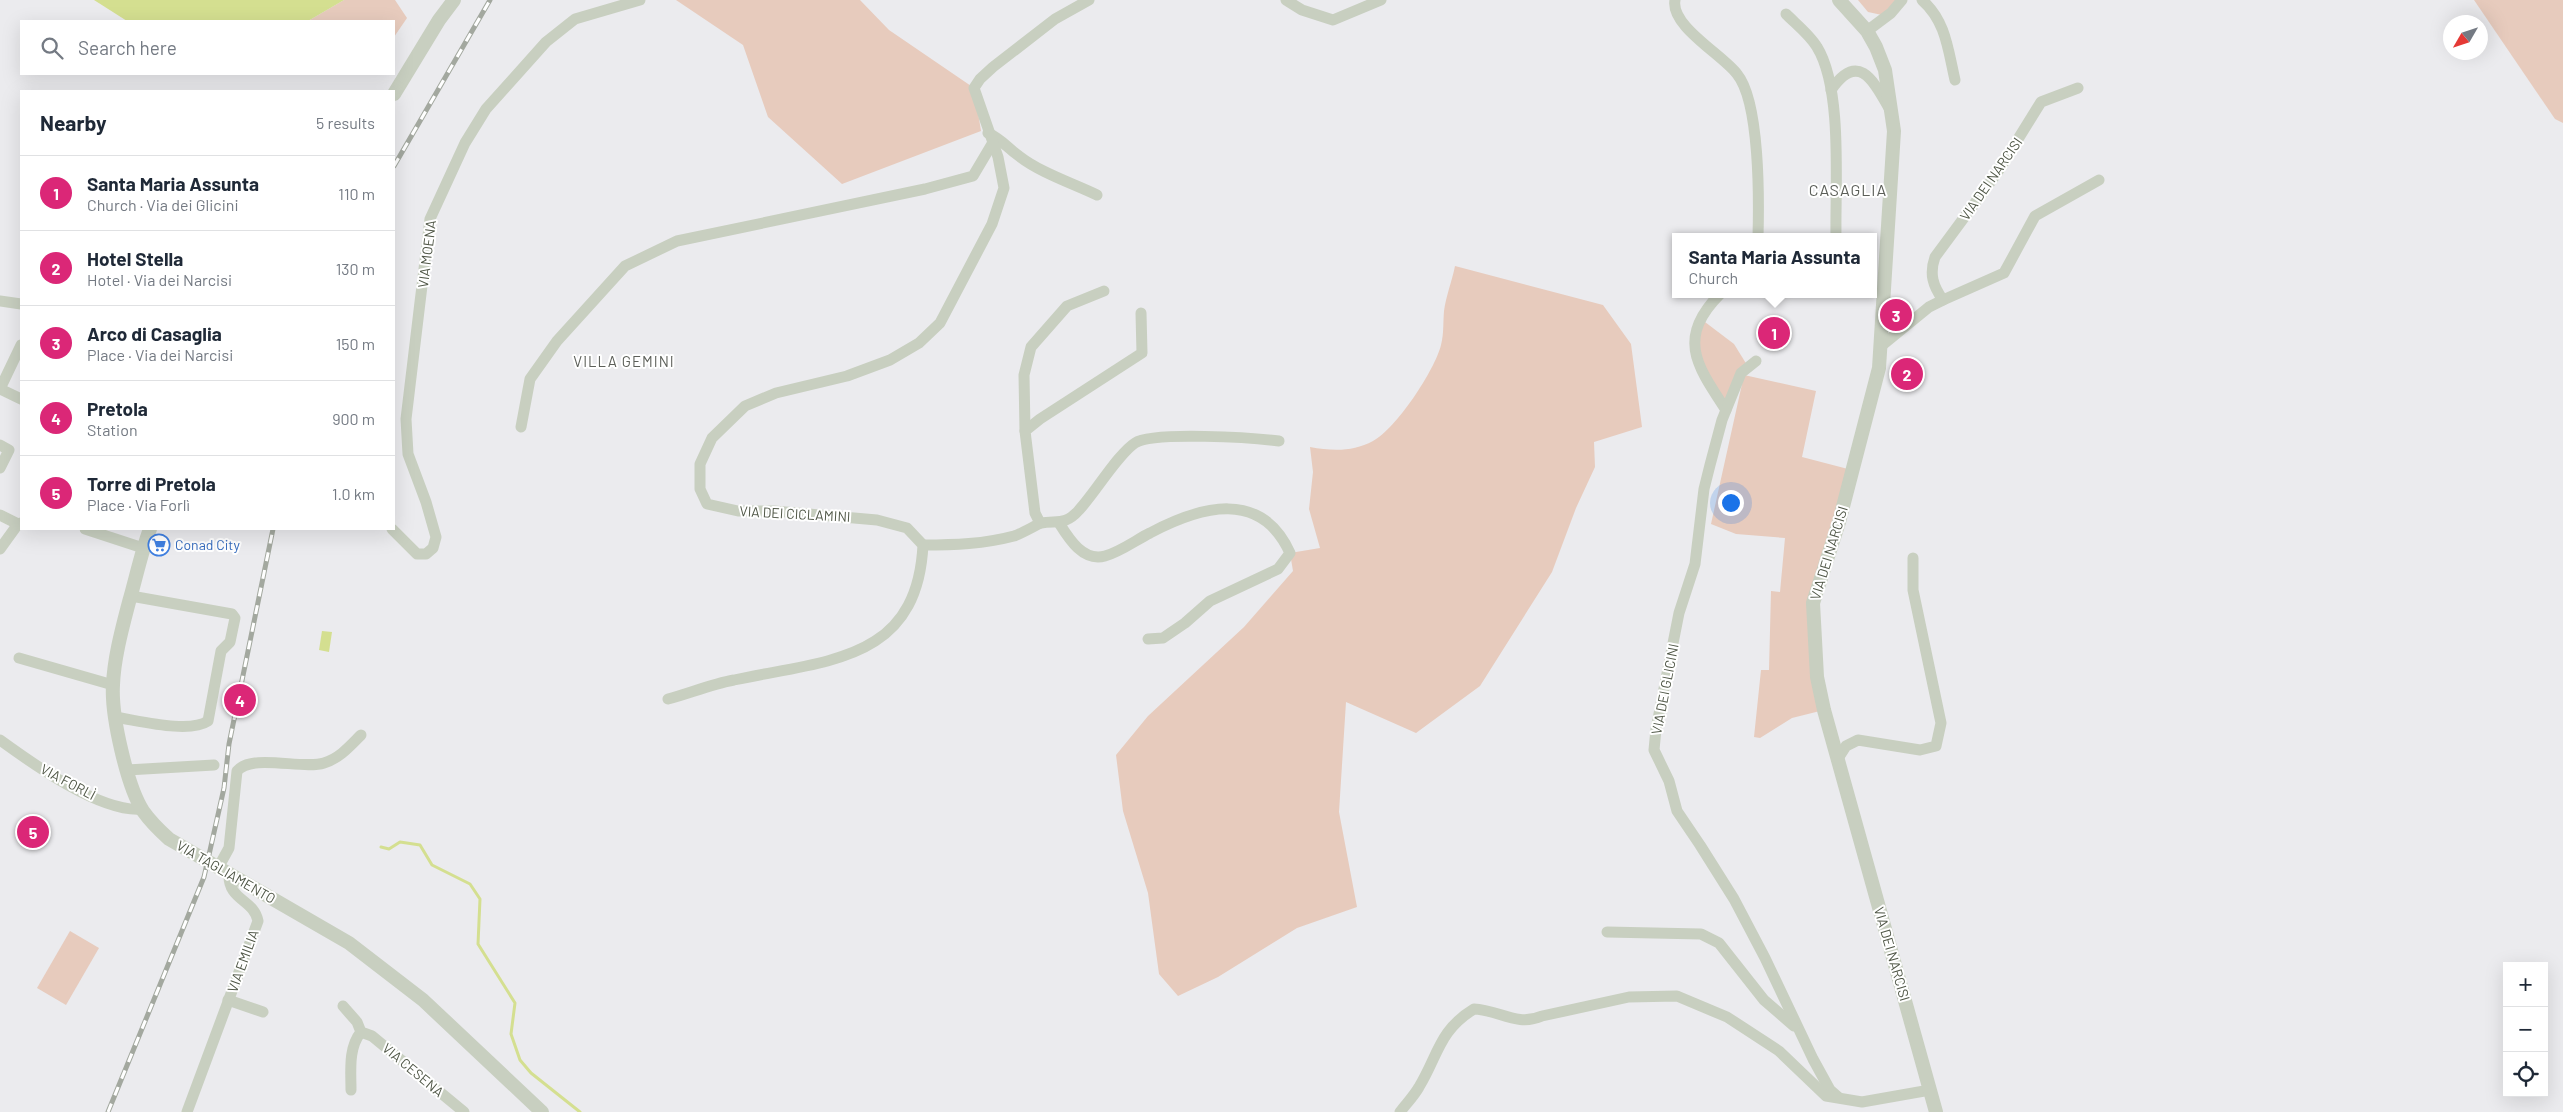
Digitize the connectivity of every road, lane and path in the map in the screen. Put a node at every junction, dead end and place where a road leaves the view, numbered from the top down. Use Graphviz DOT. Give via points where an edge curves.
graph roads {
  1 [pos="454,0"];
  2 [pos="640,0"];
  3 [pos="1089,0"];
  4 [pos="1286,0"];
  5 [pos="1381,0"];
  6 [pos="1675,0"];
  7 [pos="1839,0"];
  8 [pos="1902,0"];
  9 [pos="1922,0"];
  10 [pos="1786,14"];
  11 [pos="1867,31"];
  12 [pos="1955,80"];
  13 [pos="2078,88"];
  14 [pos="1831,90"];
  15 [pos="395,92"];
  16 [pos="1892,116"];
  17 [pos="988,133"];
  18 [pos="992,144"];
  19 [pos="2099,180"];
  20 [pos="1097,195"];
  21 [pos="1758,233"];
  22 [pos="1836,233"];
  23 [pos="1104,291"];
  24 [pos="1717,298"];
  25 [pos="1943,300"];
  26 [pos="0,301"];
  27 [pos="20,304"];
  28 [pos="1141,313"];
  29 [pos="20,347"];
  30 [pos="1880,347"];
  31 [pos="1756,361"];
  32 [pos="0,389"];
  33 [pos="20,399"];
  34 [pos="1726,410"];
  35 [pos="521,427"];
  36 [pos="1025,431"];
  37 [pos="1279,441"];
  38 [pos="0,445"];
  39 [pos="0,468"];
  40 [pos="0,515"];
  41 [pos="19,523"];
  42 [pos="1040,523"];
  43 [pos="1059,523"];
  44 [pos="88,530"];
  45 [pos="150,530"];
  46 [pos="393,530"];
  47 [pos="923,545"];
  48 [pos="142,548"];
  49 [pos="0,549"];
  50 [pos="1913,558"];
  51 [pos="131,596"];
  52 [pos="1148,639"];
  53 [pos="20,658"];
  54 [pos="113,685"];
  55 [pos="668,699"];
  56 [pos="114,717"];
  57 [pos="361,735"];
  58 [pos="0,740"];
  59 [pos="1838,760"];
  60 [pos="214,765"];
  61 [pos="127,770"];
  62 [pos="142,809"];
  63 [pos="223,871"];
  64 [pos="1607,932"];
  65 [pos="228,1000"];
  66 [pos="343,1006"];
  67 [pos="262,1012"];
  68 [pos="1797,1029"];
  69 [pos="361,1032"];
  70 [pos="350,1090"];
  71 [pos="1930,1090"];
  72 [pos="1838,1098"];
  73 [pos="187,1112"];
  74 [pos="464,1112"];
  75 [pos="542,1112"];
  76 [pos="1400,1112"];
  77 [pos="1936,1112"];
  1 -- 15 [label="street"];
  2 -- 46 [label="street, VIA MOENA" via="575,19 560,28 486,109 465,143 430,219 406,419 408,454 436,537 433,548 426,554 418,554"];
  3 -- 17 [label="street, VIA DEI CICLAMINI" via="1055,18 980,79 974,88"];
  4 -- 5 [label="street" via="1302,10 1333,20"];
  6 -- 21 [label="street" via="1676,14 1683,24 1738,75 1747,94 1757,165"];
  7 -- 11 [label="street, VIA DEI NARCISI"];
  8 -- 11 [label="street"];
  9 -- 12 [label="street" via="1935,11 1942,26"];
  10 -- 14 [label="street" via="1817,47"];
  11 -- 16 [label="street, VIA DEI NARCISI" via="1885,70"];
  13 -- 25 [label="street, VIA DEI NARCISI" via="2041,102 1997,173 1935,257 1931,268 1934,287"];
  14 -- 16 [label="street" via="1840,77 1855,70 1866,73"];
  14 -- 22 [label="street"];
  16 -- 30 [label="street, VIA DEI NARCISI" via="1894,132"];
  17 -- 18 [label="street, VIA DEI CICLAMINI"];
  17 -- 20 [label="street" via="1003,140 1025,160"];
  18 -- 35 [label="street" via="973,176 676,241 625,266 557,341 530,379"];
  18 -- 47 [label="street, VIA DEI CICLAMINI" via="1004,188 998,210 940,323 919,344 890,360 847,376 776,393 745,406 712,438 700,464 700,489 707,504 738,511 877,520 907,528"];
  19 -- 25 [label="street" via="2035,216 2004,272"];
  23 -- 36 [label="street" via="1066,306 1031,347 1024,375"];
  24 -- 34 [label="street" via="1701,319 1693,339 1696,361"];
  25 -- 30 [label="street" via="1929,307"];
  26 -- 27 [label="street"];
  28 -- 36 [label="street" via="1142,353"];
  29 -- 32 [label="street"];
  30 -- 59 [label="street, VIA DEI NARCISI" via="1879,368 1859,449 1812,603 1817,677"];
  31 -- 34 [label="street, VIA DEI GLICINI" via="1741,373"];
  32 -- 33 [label="street"];
  34 -- 68 [label="street, VIA DEI GLICINI" via="1704,489 1694,564 1679,612 1654,750 1669,781 1677,811 1734,899"];
  36 -- 42 [label="street" via="1035,513"];
  37 -- 43 [label="street" via="1233,436 1150,438 1136,443 1078,512"];
  38 -- 39 [label="street" via="9,450"];
  40 -- 41 [label="street"];
  41 -- 49 [label="street"];
  42 -- 43 [label="street"];
  42 -- 47 [label="street" via="1033,529 991,541 968,545"];
  43 -- 52 [label="street" via="1072,545 1088,555 1105,556 1176,521 1227,508 1249,510 1282,534 1290,553 1278,569 1210,601 1185,624 1163,638"];
  44 -- 48 [label="street"];
  45 -- 48 [label="street, VIA TAGLIAMENTO"];
  47 -- 55 [label="street" via="922,571 916,593 883,637 856,652 806,667 732,680"];
  48 -- 51 [label="street, VIA TAGLIAMENTO"];
  50 -- 59 [label="street" via="1913,590 1941,723 1936,746 1920,750 1858,740 1846,746"];
  51 -- 54 [label="street, VIA TAGLIAMENTO"];
  51 -- 56 [label="street" via="232,614 235,618 230,642 221,651 208,721 202,725 181,727"];
  53 -- 54 [label="street"];
  54 -- 56 [label="street, VIA TAGLIAMENTO"];
  56 -- 61 [label="street, VIA TAGLIAMENTO"];
  57 -- 63 [label="street" via="340,756 323,764 252,764 240,767 236,771 229,848"];
  58 -- 62 [label="street, VIA FORLÌ" via="48,774 104,802 129,810"];
  59 -- 71 [label="street, VIA DEI NARCISI"];
  60 -- 61 [label="street"];
  61 -- 62 [label="street, VIA TAGLIAMENTO"];
  62 -- 63 [label="street, VIA TAGLIAMENTO" via="155,827 169,838"];
  63 -- 65 [label="street, VIA EMILIA" via="232,892 254,910 258,921"];
  63 -- 75 [label="street, VIA TAGLIAMENTO" via="349,943 423,1000"];
  64 -- 68 [label="street, VIA DEI GLICINI" via="1701,934 1718,944 1764,1000"];
  65 -- 67 [label="street, VIA EMILIA"];
  65 -- 73 [label="street, VIA EMILIA"];
  66 -- 69 [label="street, VIA CESENA" via="358,1022"];
  68 -- 72 [label="street, VIA DEI GLICINI" via="1830,1090"];
  69 -- 70 [label="street" via="352,1048"];
  69 -- 74 [label="street, VIA CESENA" via="372,1036"];
  71 -- 72 [label="street" via="1862,1102"];
  71 -- 77 [label="street, VIA DEI NARCISI"];
  72 -- 76 [label="street" via="1826,1096 1779,1051 1727,1017 1677,996 1629,997 1542,1016 1530,1022 1487,1009 1474,1009 1450,1028 1419,1086"];
}
